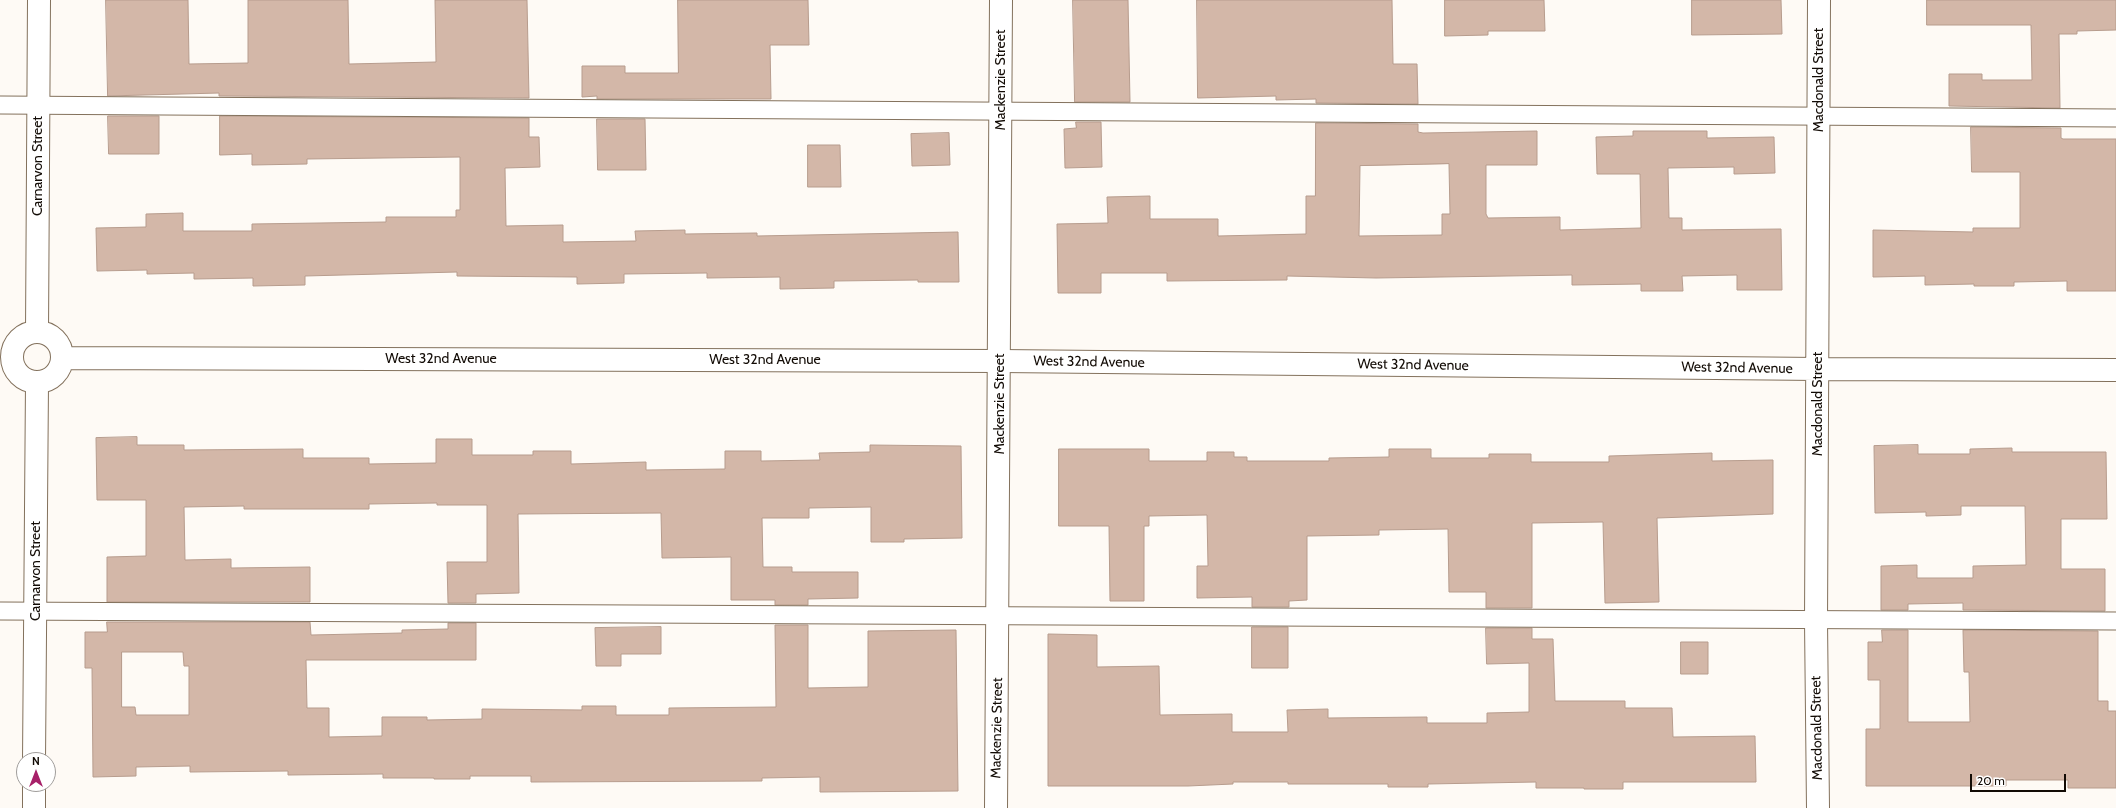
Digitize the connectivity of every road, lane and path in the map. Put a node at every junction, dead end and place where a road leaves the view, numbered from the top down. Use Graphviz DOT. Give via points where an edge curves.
graph roads {
  1 [pos="39,0"];
  2 [pos="1001,0"];
  3 [pos="1819,0"];
  4 [pos="0,105"];
  5 [pos="38,105"];
  6 [pos="1000,111"];
  7 [pos="1819,115"];
  8 [pos="2116,118"];
  9 [pos="37,331"];
  10 [pos="6,357"];
  11 [pos="62,358"];
  12 [pos="1000,361"];
  13 [pos="1818,369"];
  14 [pos="2116,370"];
  15 [pos="37,382"];
  16 [pos="0,612"];
  17 [pos="35,612"];
  18 [pos="999,617"];
  19 [pos="1816,620"];
  20 [pos="2116,621"];
  21 [pos="34,752"];
  22 [pos="34,792"];
  23 [pos="34,808"];
  24 [pos="996,808"];
  25 [pos="1818,808"];
  1 -- 5 [label="street, Carnarvon Street"];
  2 -- 6 [label="street, Mackenzie Street"];
  3 -- 7 [label="street, Macdonald Street"];
  4 -- 5 [label="lane"];
  5 -- 6 [label="lane"];
  5 -- 9 [label="street, Carnarvon Street"];
  6 -- 7 [label="lane"];
  6 -- 12 [label="street, Mackenzie Street"];
  7 -- 8 [label="lane"];
  7 -- 13 [label="street, Macdonald Street"];
  9 -- 10 [label="street" via="19,339"];
  9 -- 11 [label="street" via="55,339 61,348"];
  10 -- 15 [label="street" via="19,376 27,381"];
  11 -- 12 [label="street, West 32nd Avenue"];
  11 -- 15 [label="street" via="55,376"];
  12 -- 13 [label="street, West 32nd Avenue"];
  12 -- 18 [label="street, Mackenzie Street"];
  13 -- 14 [label="street, West 32nd Avenue"];
  13 -- 19 [label="street, Macdonald Street"];
  15 -- 17 [label="street, Carnarvon Street"];
  16 -- 17 [label="lane"];
  17 -- 18 [label="lane"];
  17 -- 21 [label="street, Carnarvon Street"];
  18 -- 19 [label="lane"];
  18 -- 24 [label="street, Mackenzie Street"];
  19 -- 20 [label="lane"];
  19 -- 25 [label="street, Macdonald Street"];
  22 -- 23 [label="street"];
}
